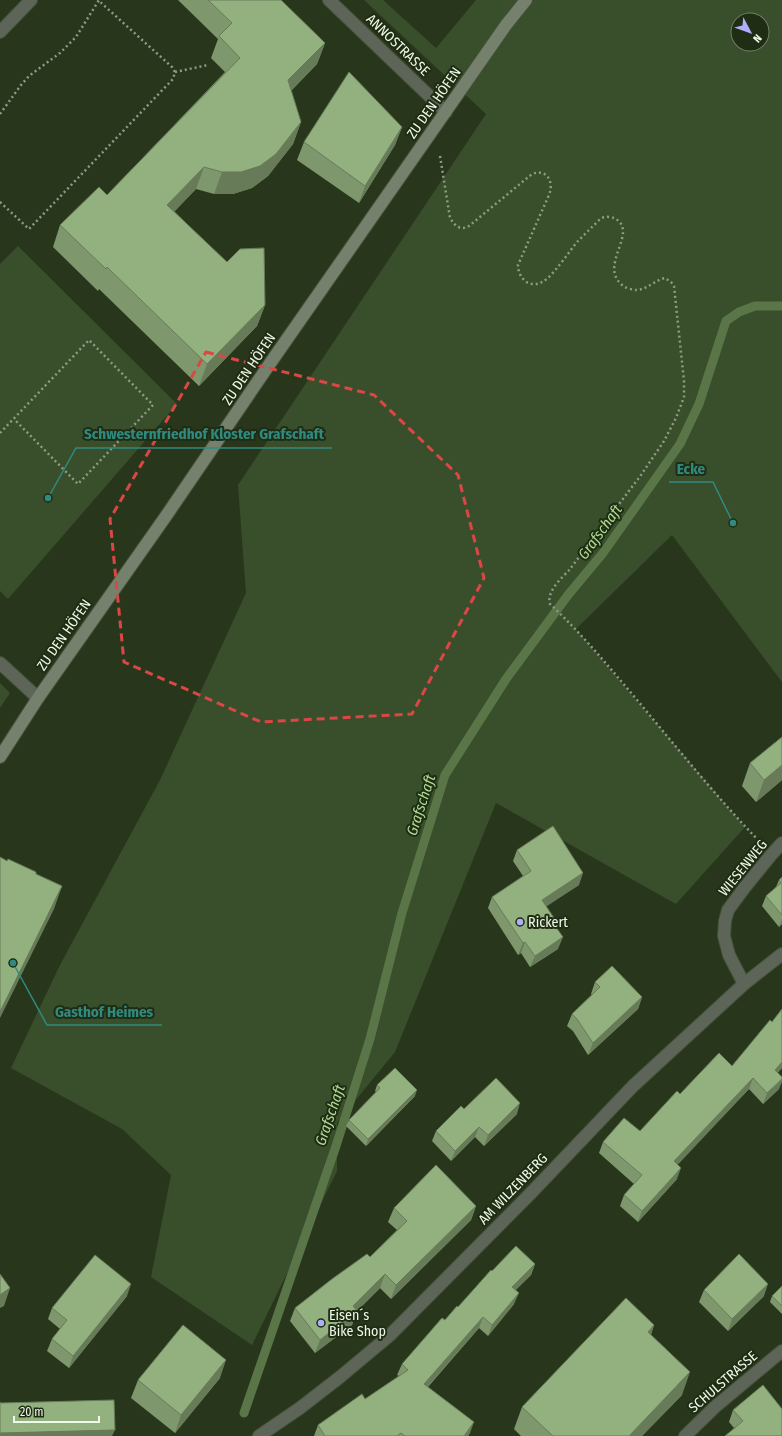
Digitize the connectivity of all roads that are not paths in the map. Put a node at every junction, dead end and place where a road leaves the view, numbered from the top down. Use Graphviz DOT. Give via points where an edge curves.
graph roads {
  1 [pos="32,0"];
  2 [pos="329,0"];
  3 [pos="526,0"];
  4 [pos="0,32"];
  5 [pos="446,112"];
  6 [pos="0,663"];
  7 [pos="38,698"];
  8 [pos="0,756"];
  9 [pos="782,844"];
  10 [pos="782,954"];
  11 [pos="744,984"];
  12 [pos="782,1351"];
  13 [pos="259,1436"];
  14 [pos="685,1436"];
  1 -- 4 [label="street"];
  2 -- 5 [label="street, ANNOSTRASSE"];
  3 -- 5 [label="street, ZU DEN HÖFEN"];
  5 -- 7 [label="street, ZU DEN HÖFEN"];
  6 -- 7 [label="street"];
  7 -- 8 [label="street, ZU DEN HÖFEN"];
  9 -- 11 [label="street, WIESENWEG" via="745,887 728,910 725,921 724,936 729,955"];
  10 -- 11 [label="street, AM WILZENBERG"];
  11 -- 13 [label="street, AM WILZENBERG" via="633,1086 389,1336 306,1403"];
  12 -- 14 [label="street, SCHULSTRASSE" via="716,1406"];
}
